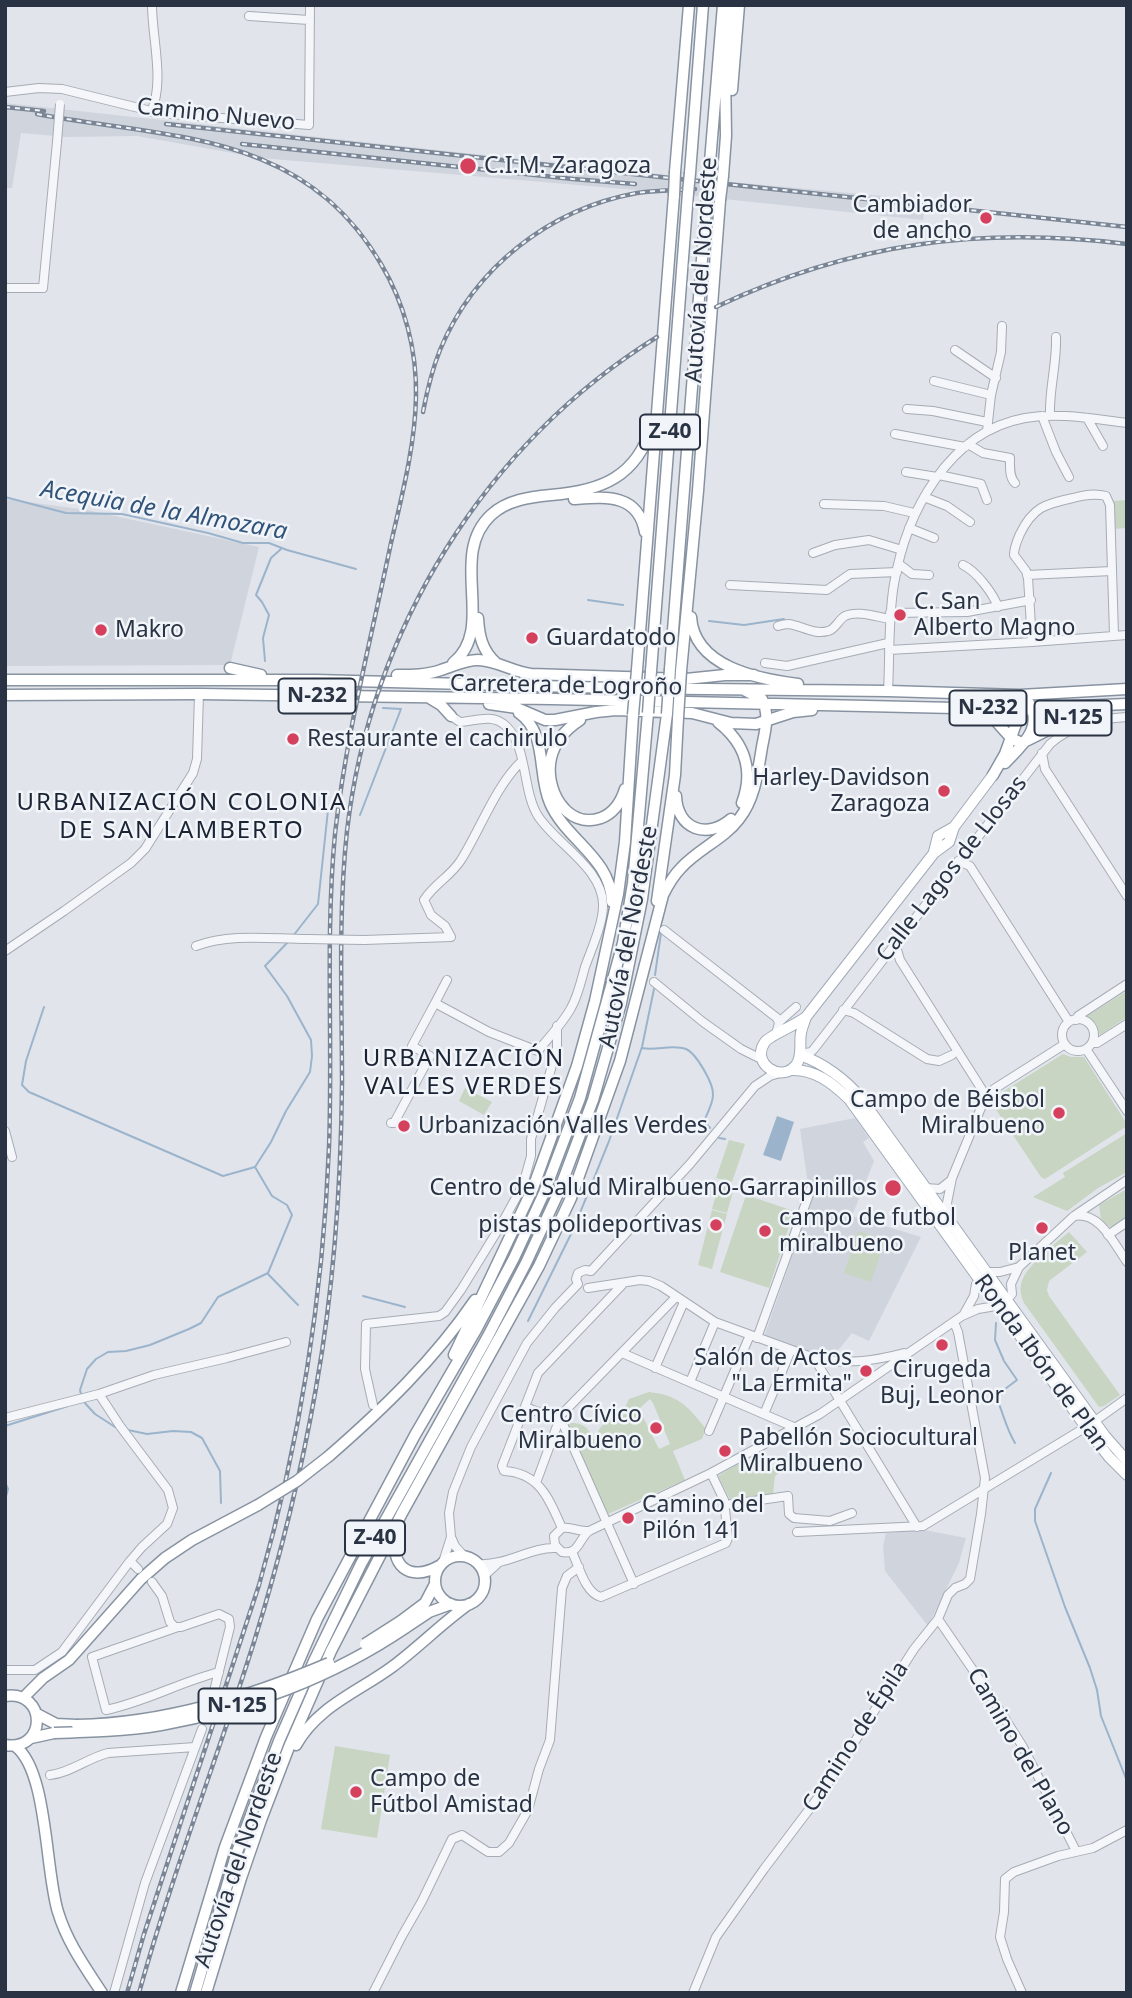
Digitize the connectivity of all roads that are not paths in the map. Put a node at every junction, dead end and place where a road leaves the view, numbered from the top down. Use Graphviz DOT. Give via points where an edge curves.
graph roads {
  1 [pos="152,5"];
  2 [pos="310,5"];
  3 [pos="691,5"];
  4 [pos="703,5"];
  5 [pos="723,5"];
  6 [pos="730,5"];
  7 [pos="739,5"];
  8 [pos="249,16"];
  9 [pos="310,20"];
  10 [pos="62,89"];
  11 [pos="5,92"];
  12 [pos="151,112"];
  13 [pos="726,136"];
  14 [pos="5,288"];
  15 [pos="1002,326"];
  16 [pos="1056,337"];
  17 [pos="955,350"];
  18 [pos="660,378"];
  19 [pos="996,378"];
  20 [pos="933,381"];
  21 [pos="991,395"];
  22 [pos="907,409"];
  23 [pos="1046,416"];
  24 [pos="1087,418"];
  25 [pos="1127,423"];
  26 [pos="987,426"];
  27 [pos="895,434"];
  28 [pos="966,446"];
  29 [pos="1103,446"];
  30 [pos="906,472"];
  31 [pos="938,476"];
  32 [pos="1069,477"];
  33 [pos="1015,483"];
  34 [pos="924,497"];
  35 [pos="987,500"];
  36 [pos="824,504"];
  37 [pos="914,513"];
  38 [pos="970,522"];
  39 [pos="909,528"];
  40 [pos="934,538"];
  41 [pos="902,550"];
  42 [pos="813,553"];
  43 [pos="963,565"];
  44 [pos="898,568"];
  45 [pos="1112,571"];
  46 [pos="929,575"];
  47 [pos="1027,575"];
  48 [pos="644,584"];
  49 [pos="730,585"];
  50 [pos="689,597"];
  51 [pos="1031,600"];
  52 [pos="998,607"];
  53 [pos="890,616"];
  54 [pos="778,626"];
  55 [pos="1114,635"];
  56 [pos="1127,635"];
  57 [pos="1032,642"];
  58 [pos="888,646"];
  59 [pos="765,663"];
  60 [pos="498,664"];
  61 [pos="451,665"];
  62 [pos="230,668"];
  63 [pos="676,670"];
  64 [pos="754,675"];
  65 [pos="5,680"];
  66 [pos="320,680"];
  67 [pos="744,690"];
  68 [pos="818,690"];
  69 [pos="888,691"];
  70 [pos="1127,692"];
  71 [pos="199,694"];
  72 [pos="5,695"];
  73 [pos="1020,695"];
  74 [pos="429,697"];
  75 [pos="460,698"];
  76 [pos="764,704"];
  77 [pos="839,705"];
  78 [pos="1127,705"];
  79 [pos="508,706"];
  80 [pos="1029,707"];
  81 [pos="955,708"];
  82 [pos="606,711"];
  83 [pos="793,712"];
  84 [pos="451,716"];
  85 [pos="673,716"];
  86 [pos="710,717"];
  87 [pos="1127,717"];
  88 [pos="766,722"];
  89 [pos="1073,728"];
  90 [pos="633,729"];
  91 [pos="1047,729"];
  92 [pos="1011,738"];
  93 [pos="1024,742"];
  94 [pos="762,749"];
  95 [pos="1042,753"];
  96 [pos="522,761"];
  97 [pos="675,775"];
  98 [pos="993,775"];
  99 [pos="958,861"];
  100 [pos="1127,896"];
  101 [pos="611,928"];
  102 [pos="664,930"];
  103 [pos="651,942"];
  104 [pos="895,943"];
  105 [pos="196,946"];
  106 [pos="5,951"];
  107 [pos="447,980"];
  108 [pos="654,982"];
  109 [pos="1127,984"];
  110 [pos="435,1003"];
  111 [pos="796,1007"];
  112 [pos="844,1010"];
  113 [pos="807,1017"];
  114 [pos="1072,1021"];
  115 [pos="1127,1024"];
  116 [pos="557,1026"];
  117 [pos="778,1029"];
  118 [pos="764,1043"];
  119 [pos="953,1043"];
  120 [pos="1065,1044"];
  121 [pos="1089,1046"];
  122 [pos="744,1051"];
  123 [pos="800,1052"];
  124 [pos="952,1055"];
  125 [pos="962,1058"];
  126 [pos="762,1059"];
  127 [pos="785,1071"];
  128 [pos="755,1086"];
  129 [pos="986,1096"];
  130 [pos="1127,1111"];
  131 [pos="391,1123"];
  132 [pos="5,1131"];
  133 [pos="12,1157"];
  134 [pos="952,1178"];
  135 [pos="1127,1180"];
  136 [pos="812,1186"];
  137 [pos="926,1188"];
  138 [pos="1098,1198"];
  139 [pos="1074,1216"];
  140 [pos="949,1219"];
  141 [pos="1098,1222"];
  142 [pos="1127,1222"];
  143 [pos="1108,1236"];
  144 [pos="1127,1262"];
  145 [pos="1018,1267"];
  146 [pos="1000,1272"];
  147 [pos="491,1275"];
  148 [pos="593,1275"];
  149 [pos="984,1276"];
  150 [pos="578,1284"];
  151 [pos="622,1284"];
  152 [pos="1012,1284"];
  153 [pos="603,1287"];
  154 [pos="588,1288"];
  155 [pos="975,1292"];
  156 [pos="680,1300"];
  157 [pos="1003,1303"];
  158 [pos="988,1307"];
  159 [pos="958,1319"];
  160 [pos="715,1322"];
  161 [pos="753,1337"];
  162 [pos="286,1342"];
  163 [pos="791,1350"];
  164 [pos="910,1351"];
  165 [pos="622,1353"];
  166 [pos="879,1359"];
  167 [pos="823,1363"];
  168 [pos="655,1368"];
  169 [pos="884,1370"];
  170 [pos="690,1382"];
  171 [pos="99,1394"];
  172 [pos="723,1397"];
  173 [pos="1127,1398"];
  174 [pos="841,1401"];
  175 [pos="373,1405"];
  176 [pos="525,1407"];
  177 [pos="764,1414"];
  178 [pos="5,1418"];
  179 [pos="560,1420"];
  180 [pos="1091,1424"];
  181 [pos="796,1428"];
  182 [pos="709,1431"];
  183 [pos="415,1435"];
  184 [pos="1127,1461"];
  185 [pos="711,1473"];
  186 [pos="985,1474"];
  187 [pos="1127,1475"];
  188 [pos="998,1481"];
  189 [pos="536,1483"];
  190 [pos="985,1489"];
  191 [pos="408,1504"];
  192 [pos="725,1505"];
  193 [pos="852,1513"];
  194 [pos="607,1522"];
  195 [pos="917,1527"];
  196 [pos="562,1528"];
  197 [pos="797,1532"];
  198 [pos="578,1535"];
  199 [pos="451,1537"];
  200 [pos="552,1546"];
  201 [pos="572,1552"];
  202 [pos="464,1556"];
  203 [pos="130,1562"];
  204 [pos="441,1564"];
  205 [pos="478,1564"];
  206 [pos="497,1564"];
  207 [pos="579,1567"];
  208 [pos="138,1569"];
  209 [pos="484,1576"];
  210 [pos="152,1582"];
  211 [pos="435,1584"];
  212 [pos="634,1584"];
  213 [pos="451,1604"];
  214 [pos="468,1604"];
  215 [pos="938,1619"];
  216 [pos="403,1625"];
  217 [pos="178,1628"];
  218 [pos="5,1670"];
  219 [pos="219,1672"];
  220 [pos="7,1695"];
  221 [pos="23,1698"];
  222 [pos="212,1699"];
  223 [pos="37,1714"];
  224 [pos="202,1729"];
  225 [pos="31,1738"];
  226 [pos="8,1746"];
  227 [pos="195,1747"];
  228 [pos="280,1771"];
  229 [pos="50,1775"];
  230 [pos="1127,1830"];
  231 [pos="1076,1851"];
  232 [pos="102,1993"];
  233 [pos="114,1993"];
  234 [pos="181,1993"];
  235 [pos="195,1993"];
  236 [pos="206,1993"];
  237 [pos="373,1993"];
  238 [pos="693,1993"];
  239 [pos="1023,1993"];
  1 -- 12 [label="street" via="157,82"];
  2 -- 9 [label="street, Camino Nuevo"];
  3 -- 18 [label="highway, bridge"];
  4 -- 183 [label="highway, Autovía del Nordeste / Z-40, bridge" via="648,713 625,931 580,1098 544,1193 476,1330"];
  5 -- 63 [label="highway, Autovía del Nordeste / Z-40, bridge"];
  6 -- 13 [label="highway"];
  7 -- 13 [label="highway"];
  8 -- 9 [label="street"];
  9 -- 12 [label="street, Camino Nuevo" via="309,125"];
  10 -- 11 [label="street, Camino Nuevo"];
  10 -- 12 [label="street, Camino Nuevo"];
  10 -- 14 [label="street, bridge" via="43,288"];
  13 -- 50 [label="highway, bridge"];
  15 -- 19 [label="street"];
  16 -- 23 [label="street"];
  17 -- 19 [label="street"];
  18 -- 48 [label="highway"];
  18 -- 61 [label="highway" via="648,438 627,469 607,484 585,491 515,501 484,522 471,553 470,640"];
  19 -- 21 [label="street"];
  20 -- 21 [label="street"];
  21 -- 26 [label="street"];
  22 -- 26 [label="street"];
  23 -- 24 [label="street"];
  23 -- 26 [label="street"];
  23 -- 32 [label="street"];
  24 -- 25 [label="street"];
  24 -- 29 [label="street"];
  26 -- 28 [label="street"];
  27 -- 28 [label="street"];
  28 -- 31 [label="street"];
  28 -- 33 [label="street" via="1010,458"];
  30 -- 31 [label="street"];
  31 -- 34 [label="street"];
  31 -- 35 [label="street" via="981,484"];
  34 -- 37 [label="street"];
  34 -- 38 [label="street"];
  36 -- 37 [label="street" via="884,506"];
  37 -- 39 [label="street"];
  39 -- 40 [label="street"];
  39 -- 41 [label="street"];
  41 -- 42 [label="street" via="869,540"];
  41 -- 44 [label="street"];
  43 -- 52 [label="street"];
  44 -- 46 [label="street"];
  44 -- 49 [label="street" via="850,574 827,590"];
  44 -- 53 [label="street"];
  45 -- 47 [label="street"];
  45 -- 47 [label="street" via="1110,501 1092,494 1051,503 1030,516 1014,555"];
  45 -- 55 [label="street"];
  47 -- 51 [label="street"];
  48 -- 60 [label="highway" via="645,529 627,503 606,498 556,500 524,504 501,514 483,534 475,564 481,639"];
  48 -- 90 [label="highway, bridge"];
  50 -- 63 [label="highway"];
  50 -- 64 [label="highway" via="693,631 701,647 718,660"];
  51 -- 52 [label="street"];
  51 -- 57 [label="street"];
  52 -- 53 [label="street"];
  53 -- 54 [label="street" via="848,615 827,632"];
  53 -- 58 [label="street"];
  55 -- 56 [label="street"];
  55 -- 57 [label="street"];
  57 -- 58 [label="street"];
  58 -- 59 [label="street" via="787,666"];
  58 -- 69 [label="street"];
  60 -- 61 [label="highway" via="477,660"];
  60 -- 64 [label="highway" via="531,674 686,679"];
  61 -- 66 [label="highway" via="426,674"];
  62 -- 66 [label="highway" via="253,675"];
  63 -- 85 [label="highway, Autovía del Nordeste / Z-40, bridge"];
  64 -- 68 [label="highway"];
  65 -- 66 [label="highway, Carretera de Logroño / N-232"];
  66 -- 67 [label="highway, Carretera de Logroño / N-232"];
  67 -- 68 [label="highway, Carretera de Logroño / N-232"];
  67 -- 76 [label="highway"];
  68 -- 69 [label="highway, Carretera de Logroño / N-232"];
  69 -- 73 [label="highway, Carretera de Logroño / N-232"];
  70 -- 73 [label="highway, Carretera de Logroño / N-232"];
  70 -- 80 [label="highway, N-125" via="1037,701"];
  71 -- 72 [label="highway, Carretera de Logroño / N-232"];
  71 -- 74 [label="highway, Carretera de Logroño / N-232"];
  71 -- 106 [label="street" via="193,773 145,849"];
  73 -- 80 [label="highway"];
  74 -- 75 [label="highway, Carretera de Logroño / N-232"];
  74 -- 84 [label="highway"];
  75 -- 76 [label="highway, Carretera de Logroño / N-232"];
  75 -- 79 [label="highway"];
  75 -- 84 [label="highway"];
  76 -- 77 [label="highway, Carretera de Logroño / N-232"];
  76 -- 88 [label="highway"];
  77 -- 81 [label="highway, Carretera de Logroño / N-232"];
  77 -- 83 [label="highway"];
  78 -- 80 [label="highway, Carretera de Logroño / N-232"];
  78 -- 91 [label="highway, N-125"];
  79 -- 82 [label="highway" via="549,720"];
  79 -- 101 [label="highway" via="533,726 551,806 608,879"];
  80 -- 81 [label="highway, Carretera de Logroño / N-232"];
  80 -- 92 [label="highway, N-125"];
  80 -- 93 [label="highway" via="1034,723"];
  81 -- 92 [label="highway" via="993,718"];
  82 -- 86 [label="highway"];
  82 -- 90 [label="highway" via="580,719 569,728 551,758 554,793 571,815 598,819 619,803"];
  83 -- 88 [label="highway"];
  83 -- 94 [label="highway" via="775,727"];
  84 -- 96 [label="street" via="458,722 486,718 499,722 513,735"];
  85 -- 97 [label="highway"];
  85 -- 235 [label="highway, Autovía del Nordeste / Z-40" via="621,1003 593,1100 526,1263 361,1564 314,1661 237,1852"];
  86 -- 88 [label="highway" via="737,723"];
  86 -- 97 [label="highway" via="734,736 746,760 746,793 735,815 712,830 687,823 678,811"];
  87 -- 89 [label="street, Calle Lagos de Llosas" via="1094,720"];
  88 -- 94 [label="highway"];
  89 -- 91 [label="highway"];
  89 -- 95 [label="street, Calle Lagos de Llosas"];
  90 -- 101 [label="highway" via="625,842"];
  91 -- 93 [label="highway, N-125"];
  92 -- 93 [label="highway"];
  92 -- 98 [label="highway, N-125"];
  93 -- 98 [label="highway, N-125"];
  94 -- 103 [label="highway" via="744,811 733,827 675,874 663,895"];
  95 -- 99 [label="street, Calle Lagos de Llosas"];
  95 -- 100 [label="street" via="1045,769"];
  96 -- 105 [label="street, bridge" via="460,862 424,900 451,937 236,938"];
  96 -- 116 [label="street" via="536,813 587,868 603,901 573,1003"];
  97 -- 103 [label="highway"];
  98 -- 113 [label="main road, N-125"];
  99 -- 104 [label="street, Calle Lagos de Llosas"];
  99 -- 114 [label="street" via="970,866"];
  101 -- 147 [label="highway" via="567,1096 533,1188"];
  102 -- 117 [label="street" via="775,1016"];
  103 -- 191 [label="highway" via="620,1061 571,1198 530,1284"];
  104 -- 112 [label="street, Calle Lagos de Llosas"];
  104 -- 119 [label="street" via="900,960"];
  107 -- 110 [label="street"];
  108 -- 122 [label="street"];
  109 -- 114 [label="street"];
  110 -- 116 [label="street" via="538,1051"];
  110 -- 131 [label="street" via="412,1046 430,1056"];
  111 -- 117 [label="street"];
  112 -- 123 [label="street, Calle Lagos de Llosas" via="811,1052"];
  112 -- 124 [label="street" via="927,1059 939,1061"];
  113 -- 117 [label="main road, N-125" via="793,1027"];
  113 -- 123 [label="main road, N-125"];
  114 -- 120 [label="street" via="1063,1035"];
  114 -- 121 [label="street" via="1090,1024 1094,1033"];
  115 -- 121 [label="street"];
  116 -- 175 [label="street" via="558,1048 531,1139 523,1185 461,1290 439,1316 366,1324 365,1369"];
  117 -- 118 [label="main road, N-125"];
  117 -- 123 [label="main road" via="791,1037"];
  118 -- 122 [label="street"];
  118 -- 126 [label="main road, N-125"];
  119 -- 124 [label="street"];
  119 -- 125 [label="street"];
  120 -- 121 [label="street" via="1073,1050"];
  120 -- 129 [label="street"];
  121 -- 130 [label="street"];
  122 -- 126 [label="street"];
  123 -- 127 [label="main road, N-125" via="797,1064"];
  123 -- 137 [label="main road, Ronda Ibón de Plan" via="854,1090"];
  124 -- 125 [label="street"];
  125 -- 129 [label="street"];
  126 -- 127 [label="main road" via="768,1068"];
  126 -- 128 [label="street, N-125"];
  127 -- 128 [label="street, N-125"];
  127 -- 149 [label="main road, Ronda Ibón de Plan" via="805,1070 825,1078 849,1098"];
  128 -- 148 [label="street, N-125"];
  129 -- 134 [label="street"];
  132 -- 133 [label="street"];
  134 -- 137 [label="street" via="944,1188"];
  134 -- 140 [label="street"];
  135 -- 138 [label="street"];
  136 -- 161 [label="street"];
  137 -- 140 [label="main road, Ronda Ibón de Plan"];
  138 -- 139 [label="street"];
  138 -- 141 [label="street"];
  139 -- 141 [label="street" via="1089,1216"];
  139 -- 145 [label="street"];
  140 -- 149 [label="main road, Ronda Ibón de Plan"];
  141 -- 143 [label="street"];
  142 -- 143 [label="street"];
  143 -- 144 [label="street"];
  145 -- 146 [label="street"];
  145 -- 152 [label="street"];
  146 -- 149 [label="street"];
  146 -- 152 [label="street"];
  147 -- 183 [label="highway"];
  147 -- 221 [label="highway, bridge" via="393,1399 297,1481 165,1558 69,1660"];
  148 -- 150 [label="street, N-125" via="585,1269 578,1273"];
  148 -- 153 [label="street"];
  148 -- 154 [label="street, N-125"];
  149 -- 155 [label="street"];
  149 -- 157 [label="main road, Ronda Ibón de Plan"];
  150 -- 154 [label="street"];
  150 -- 199 [label="street, N-125" via="527,1343 471,1447 453,1492"];
  151 -- 153 [label="street"];
  151 -- 156 [label="street" via="649,1281"];
  151 -- 176 [label="street" via="538,1373"];
  152 -- 157 [label="street"];
  153 -- 154 [label="street"];
  155 -- 158 [label="street"];
  155 -- 159 [label="street"];
  156 -- 160 [label="street"];
  156 -- 165 [label="street"];
  156 -- 168 [label="street"];
  157 -- 158 [label="street"];
  157 -- 180 [label="main road, Ronda Ibón de Plan"];
  158 -- 159 [label="street"];
  159 -- 164 [label="street"];
  159 -- 186 [label="street, Camino de Épila"];
  160 -- 161 [label="street"];
  160 -- 170 [label="street"];
  161 -- 163 [label="street"];
  161 -- 172 [label="street"];
  162 -- 171 [label="street" via="154,1375"];
  163 -- 167 [label="street"];
  163 -- 177 [label="street"];
  164 -- 166 [label="street"];
  164 -- 169 [label="street"];
  165 -- 168 [label="street"];
  165 -- 179 [label="street"];
  166 -- 167 [label="street"];
  166 -- 169 [label="street"];
  167 -- 174 [label="street"];
  168 -- 170 [label="street"];
  169 -- 174 [label="street"];
  170 -- 172 [label="street"];
  171 -- 178 [label="street"];
  171 -- 203 [label="street" via="164,1483 172,1501 167,1524"];
  172 -- 177 [label="street"];
  172 -- 182 [label="street"];
  173 -- 180 [label="street"];
  174 -- 181 [label="street"];
  174 -- 195 [label="street"];
  176 -- 179 [label="street"];
  176 -- 189 [label="street" via="502,1466 503,1471"];
  177 -- 181 [label="street"];
  179 -- 189 [label="street"];
  179 -- 194 [label="street"];
  180 -- 184 [label="main road, Ronda Ibón de Plan"];
  180 -- 187 [label="main road, Ronda Ibón de Plan" via="1109,1457"];
  180 -- 188 [label="street"];
  181 -- 185 [label="street"];
  183 -- 234 [label="highway, Autovía del Nordeste / Z-40" via="317,1619 267,1737 225,1847"];
  185 -- 192 [label="street"];
  185 -- 194 [label="street"];
  186 -- 188 [label="street"];
  186 -- 190 [label="street, Camino de Épila"];
  188 -- 190 [label="street"];
  189 -- 196 [label="street"];
  190 -- 195 [label="street"];
  190 -- 215 [label="street, Camino de Épila" via="970,1579 951,1592"];
  191 -- 204 [label="highway" via="394,1544 398,1562 416,1573"];
  191 -- 228 [label="highway" via="331,1651"];
  192 -- 193 [label="street" via="788,1496 789,1514 794,1518 830,1521"];
  192 -- 212 [label="street" via="726,1543"];
  194 -- 198 [label="street"];
  194 -- 212 [label="street"];
  195 -- 197 [label="street"];
  196 -- 198 [label="street"];
  196 -- 200 [label="street"];
  198 -- 201 [label="street" via="579,1546"];
  199 -- 202 [label="street"];
  199 -- 204 [label="street, N-125"];
  200 -- 201 [label="street"];
  200 -- 206 [label="street"];
  201 -- 207 [label="street"];
  202 -- 204 [label="highway"];
  202 -- 205 [label="highway"];
  203 -- 208 [label="street"];
  203 -- 218 [label="street" via="62,1652 34,1670"];
  204 -- 211 [label="highway, N-125"];
  205 -- 206 [label="street"];
  205 -- 209 [label="highway"];
  206 -- 209 [label="street"];
  207 -- 212 [label="street" via="596,1596"];
  207 -- 237 [label="street" via="562,1588 551,1735 528,1810 499,1852 488,1852 462,1835 453,1839"];
  209 -- 214 [label="highway" via="482,1592"];
  210 -- 217 [label="street" via="170,1622"];
  211 -- 213 [label="highway" via="439,1595"];
  211 -- 216 [label="highway, N-125" via="425,1603"];
  213 -- 214 [label="highway, N-125"];
  213 -- 216 [label="highway, N-125"];
  214 -- 228 [label="highway" via="394,1666 324,1711 307,1728"];
  215 -- 231 [label="street, Camino del Plano" via="1023,1747"];
  215 -- 238 [label="street, Camino de Épila" via="823,1791 716,1937"];
  216 -- 223 [label="highway, N-125, bridge" via="260,1691 164,1716 77,1725 56,1724"];
  216 -- 225 [label="highway, N-125, bridge" via="342,1665 235,1706 163,1724"];
  217 -- 219 [label="street" via="214,1615 229,1619"];
  217 -- 219 [label="street" via="92,1657 106,1710"];
  219 -- 222 [label="street"];
  220 -- 221 [label="highway"];
  221 -- 223 [label="highway"];
  223 -- 225 [label="highway"];
  224 -- 227 [label="street"];
  225 -- 226 [label="highway, N-125"];
  226 -- 232 [label="highway" via="26,1756 42,1811 60,1917"];
  227 -- 229 [label="street" via="108,1753"];
  227 -- 233 [label="street" via="145,1883"];
  228 -- 236 [label="highway"];
  230 -- 231 [label="street, Camino del Plano" via="1093,1848"];
  231 -- 239 [label="street, Camino del Plano" via="1014,1872 1004,1880 1000,1937"];
}
